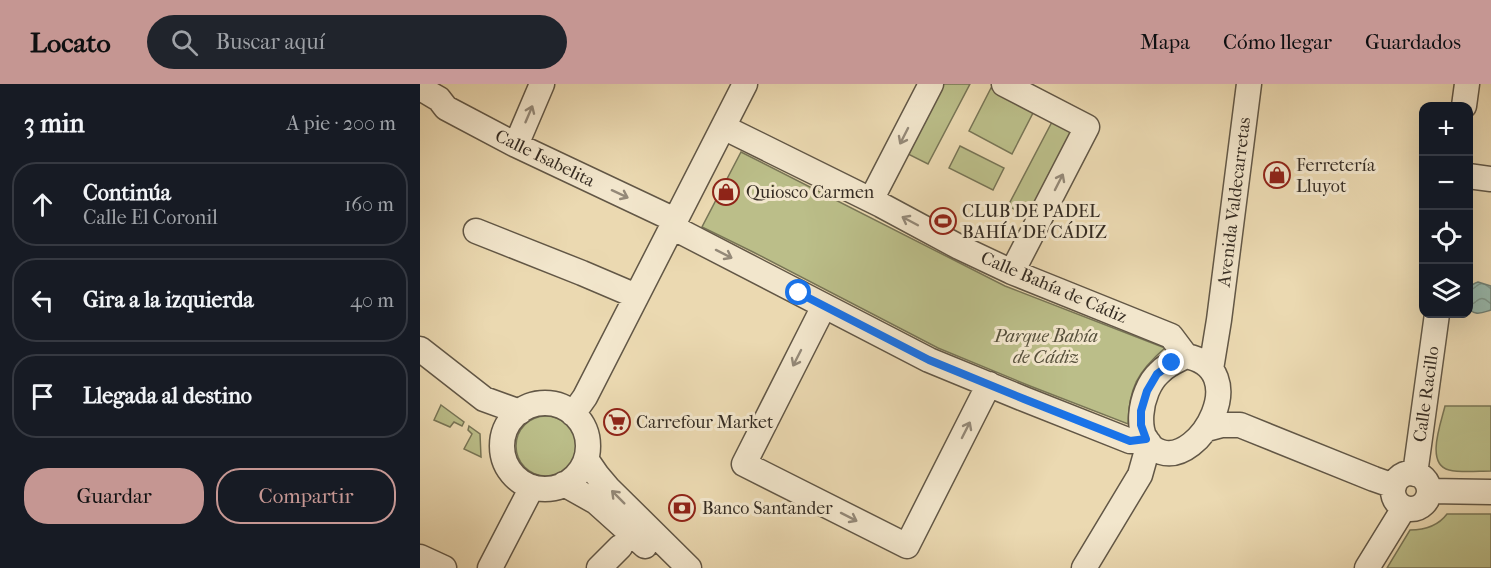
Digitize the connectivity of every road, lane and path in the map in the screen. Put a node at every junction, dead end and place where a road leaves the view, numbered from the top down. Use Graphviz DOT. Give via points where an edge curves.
graph roads {
  1 [pos="542,84"];
  2 [pos="745,84"];
  3 [pos="931,84"];
  4 [pos="1004,84"];
  5 [pos="1250,84"];
  6 [pos="1467,84"];
  7 [pos="435,91"];
  8 [pos="1465,102"];
  9 [pos="723,127"];
  10 [pos="516,145"];
  11 [pos="1473,177"];
  12 [pos="1491,179"];
  13 [pos="871,200"];
  14 [pos="673,224"];
  15 [pos="476,231"];
  16 [pos="1012,272"];
  17 [pos="636,296"];
  18 [pos="824,306"];
  19 [pos="1437,318"];
  20 [pos="1219,320"];
  21 [pos="420,349"];
  22 [pos="1188,356"];
  23 [pos="1211,369"];
  24 [pos="989,384"];
  25 [pos="1217,398"];
  26 [pos="484,399"];
  27 [pos="520,412"];
  28 [pos="573,414"];
  29 [pos="1240,425"];
  30 [pos="1207,429"];
  31 [pos="504,434"];
  32 [pos="1153,445"];
  33 [pos="586,459"];
  34 [pos="1422,483"];
  35 [pos="564,484"];
  36 [pos="1394,486"];
  37 [pos="532,487"];
  38 [pos="1491,492"];
  39 [pos="1404,508"];
  40 [pos="620,547"];
  41 [pos="420,557"];
  42 [pos="444,568"];
  43 [pos="490,568"];
  44 [pos="599,568"];
  45 [pos="667,568"];
  46 [pos="689,568"];
  47 [pos="1083,568"];
  48 [pos="1366,568"];
  10 -- 1 [label="street, one-way"];
  2 -- 9 [label="street"];
  3 -- 13 [label="street, one-way"];
  16 -- 4 [label="street, one-way" via="1088,127"];
  5 -- 20 [label="street, Avenida Valdecarretas"];
  6 -- 8 [label="street"];
  7 -- 10 [label="street, Calle Isabelita" via="446,108"];
  9 -- 13 [label="street, Calle Bahía de Cádiz"];
  9 -- 14 [label="street"];
  10 -- 14 [label="street, Calle Isabelita, one-way"];
  11 -- 12 [label="street"];
  16 -- 13 [label="street, Calle Bahía de Cádiz, one-way"];
  14 -- 17 [label="street"];
  14 -- 18 [label="street, Calle Isabelita, one-way"];
  15 -- 17 [label="street"];
  16 -- 22 [label="street, Calle Bahía de Cádiz" via="1171,336"];
  17 -- 28 [label="street"];
  18 -- 24 [label="street, Calle Isabelita" via="929,360"];
  18 -- 24 [label="street, one-way" via="744,464 907,546"];
  19 -- 34 [label="street, Calle Racillo"];
  20 -- 22 [label="street, Avenida Valdecarretas"];
  20 -- 23 [label="street, Avenida Valdecarretas"];
  21 -- 26 [label="street"];
  22 -- 23 [label="street" via="1205,362"];
  22 -- 32 [label="street" via="1157,374 1147,391 1141,425"];
  23 -- 25 [label="street" via="1216,375"];
  24 -- 32 [label="street, Calle Isabelita" via="1130,441"];
  25 -- 29 [label="street"];
  25 -- 30 [label="street"];
  26 -- 27 [label="street"];
  26 -- 31 [label="street"];
  27 -- 28 [label="street" via="541,403 563,407"];
  27 -- 31 [label="street"];
  28 -- 33 [label="street" via="586,434"];
  29 -- 30 [label="street"];
  29 -- 36 [label="street"];
  30 -- 32 [label="street" via="1177,451"];
  31 -- 37 [label="street" via="503,454 511,472"];
  32 -- 47 [label="street" via="1140,475"];
  33 -- 35 [label="street"];
  46 -- 33 [label="street, one-way" via="609,488"];
  34 -- 36 [label="street" via="1410,474 1400,477"];
  34 -- 38 [label="street"];
  34 -- 39 [label="street" via="1427,498 1420,507"];
  35 -- 37 [label="street" via="554,488"];
  35 -- 45 [label="street" via="596,502"];
  36 -- 39 [label="street" via="1396,501"];
  37 -- 43 [label="street"];
  39 -- 48 [label="street"];
  40 -- 44 [label="street"];
  41 -- 42 [label="street"];
}
